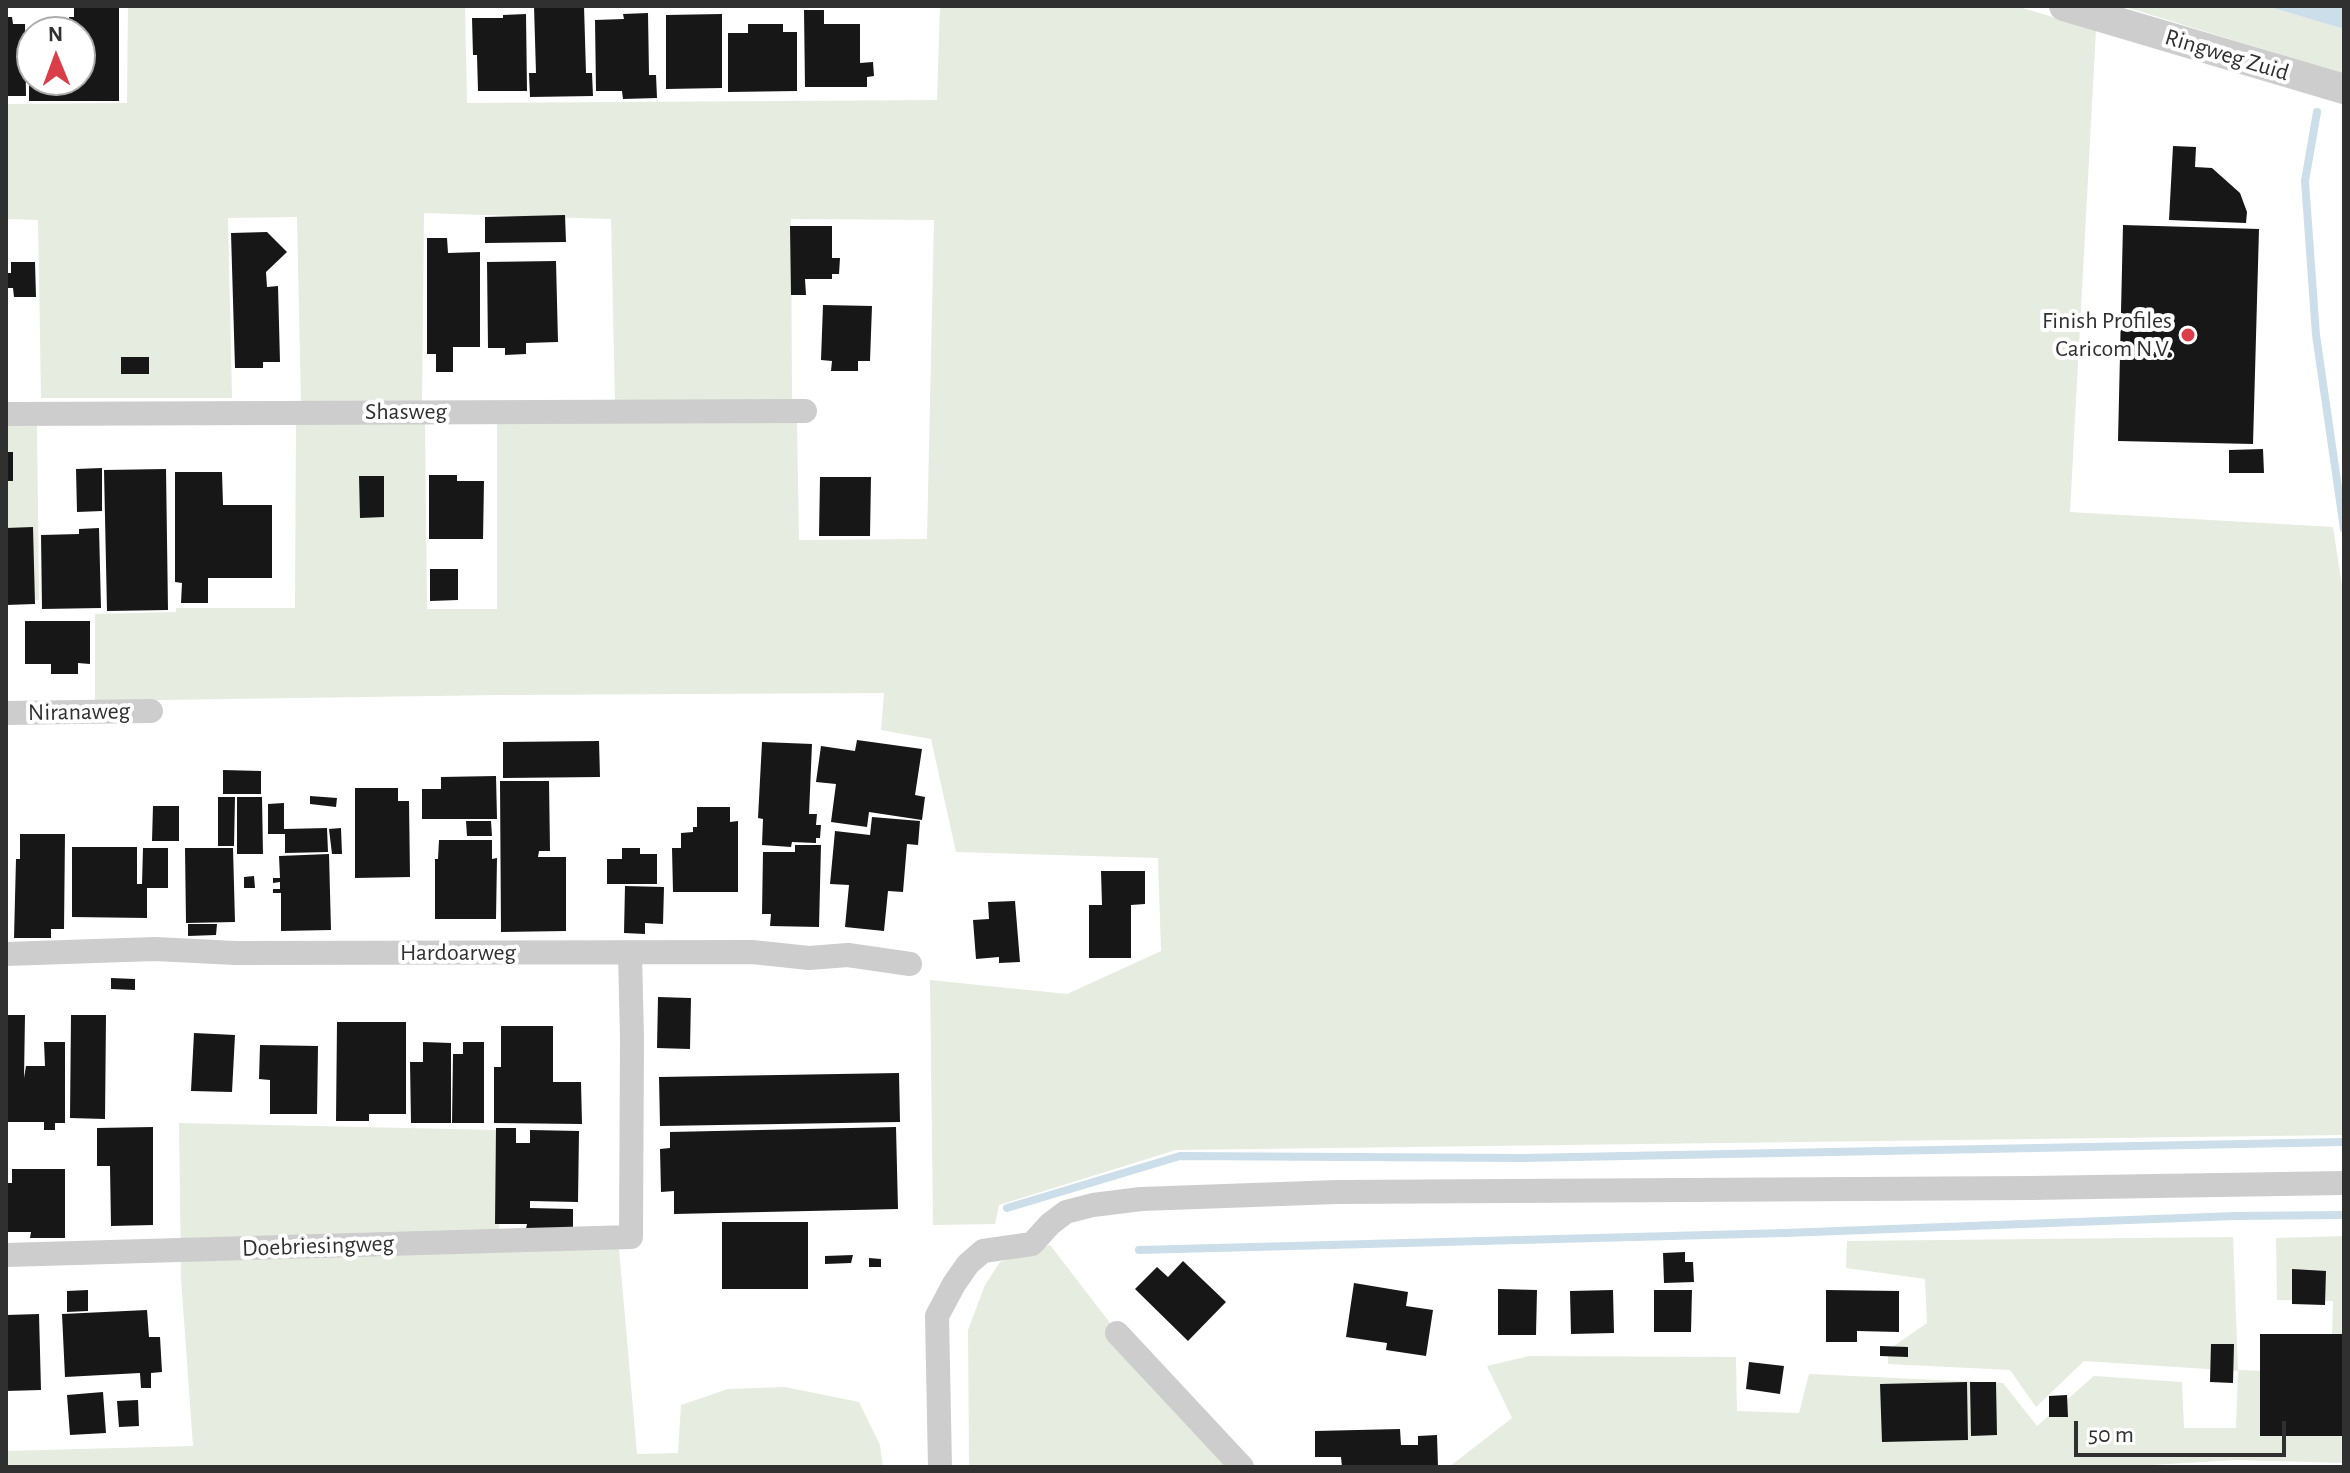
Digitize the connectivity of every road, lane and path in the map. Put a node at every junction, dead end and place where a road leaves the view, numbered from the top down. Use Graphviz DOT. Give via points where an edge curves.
graph roads {
  1 [pos="2064,6"];
  2 [pos="2344,89"];
  3 [pos="805,411"];
  4 [pos="6,414"];
  5 [pos="151,711"];
  6 [pos="6,713"];
  7 [pos="6,954"];
  8 [pos="630,954"];
  9 [pos="910,964"];
  10 [pos="2344,1183"];
  11 [pos="6,1255"];
  12 [pos="1117,1333"];
  13 [pos="940,1467"];
  14 [pos="1242,1467"];
  1 -- 2 [label="street, Ringweg Zuid"];
  3 -- 4 [label="street, Shasweg"];
  5 -- 6 [label="street, Niranaweg"];
  7 -- 8 [label="street, Hardoarweg" via="155,949"];
  8 -- 9 [label="street, Hardoarweg" via="848,955"];
  8 -- 11 [label="street, Doebriesingweg" via="631,1237"];
  10 -- 13 [label="street" via="1337,1192 1093,1205 1066,1212 1032,1244 983,1251 968,1264 937,1316"];
  12 -- 14 [label="street"];
}
